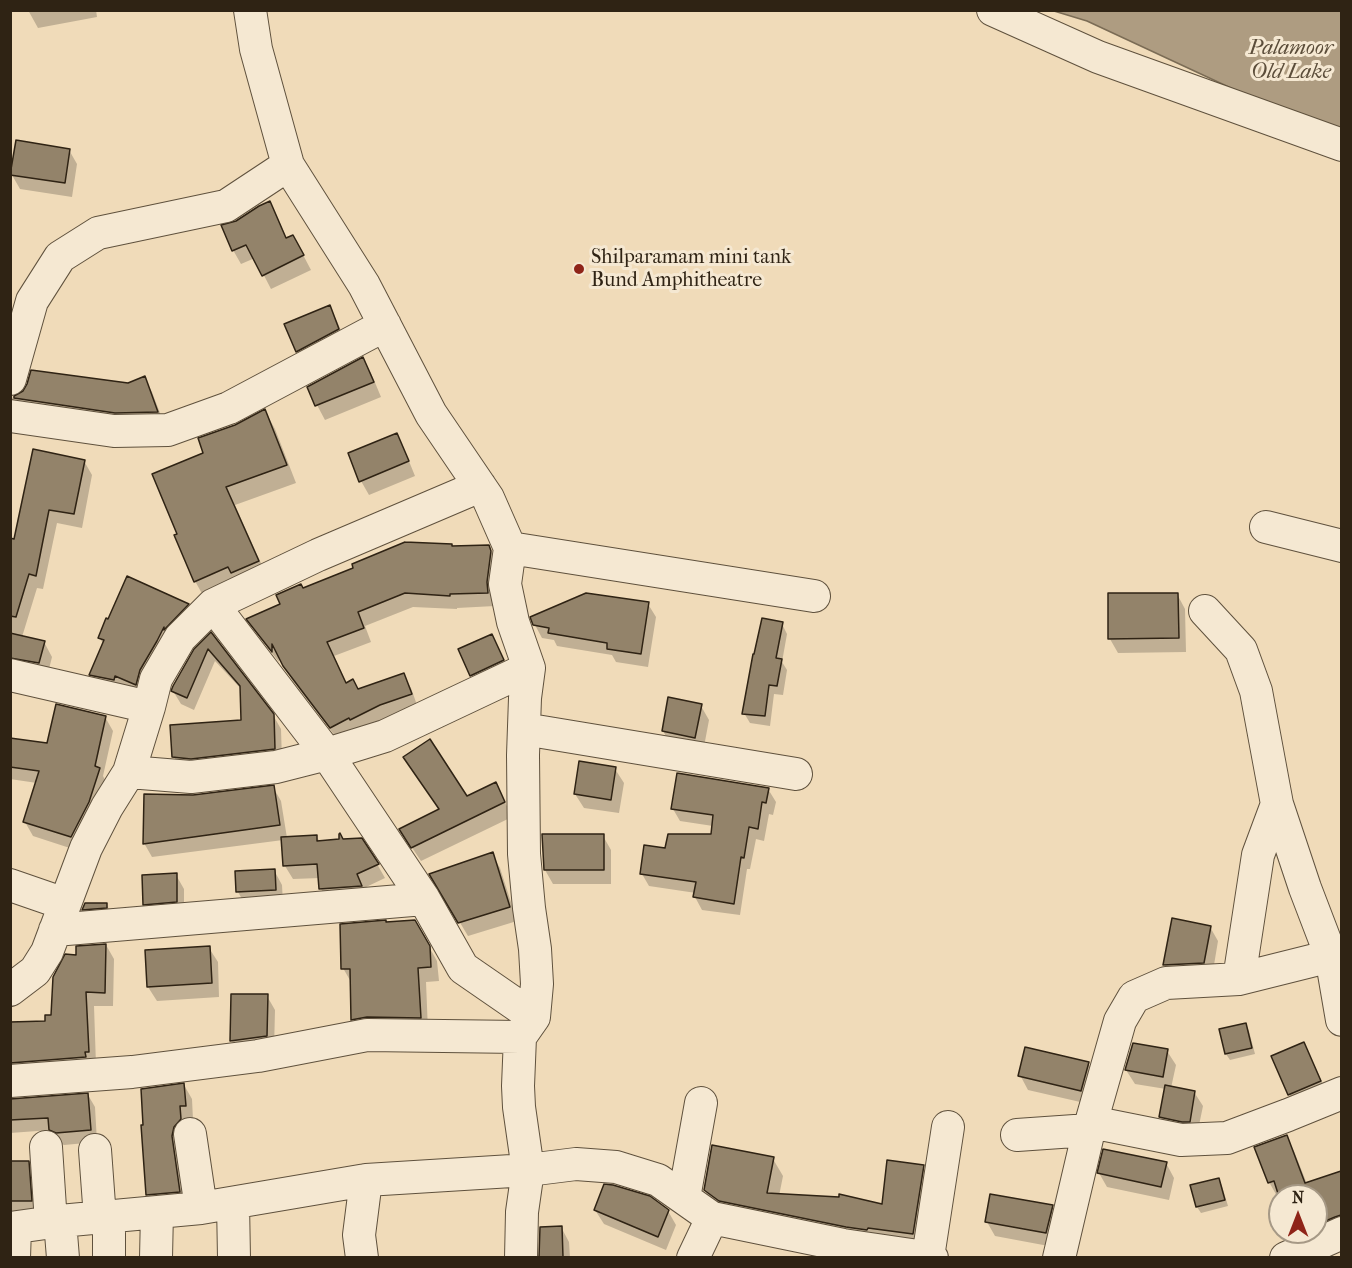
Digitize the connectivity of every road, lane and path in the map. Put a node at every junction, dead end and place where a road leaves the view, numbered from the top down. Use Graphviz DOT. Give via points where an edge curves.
graph roads {
  1 [pos="250,10"];
  2 [pos="993,10"];
  3 [pos="1341,145"];
  4 [pos="288,165"];
  5 [pos="385,325"];
  6 [pos="10,379"];
  7 [pos="10,416"];
  8 [pos="480,486"];
  9 [pos="1266,527"];
  10 [pos="1341,546"];
  11 [pos="510,548"];
  12 [pos="814,597"];
  13 [pos="213,605"];
  14 [pos="1205,611"];
  15 [pos="529,668"];
  16 [pos="10,675"];
  17 [pos="149,707"];
  18 [pos="524,729"];
  19 [pos="327,754"];
  20 [pos="129,772"];
  21 [pos="796,774"];
  22 [pos="1276,804"];
  23 [pos="10,885"];
  24 [pos="424,899"];
  25 [pos="60,917"];
  26 [pos="1336,954"];
  27 [pos="1239,979"];
  28 [pos="10,990"];
  29 [pos="1341,1020"];
  30 [pos="527,1027"];
  31 [pos="10,1081"];
  32 [pos="1341,1093"];
  33 [pos="701,1103"];
  34 [pos="1090,1126"];
  35 [pos="948,1127"];
  36 [pos="190,1134"];
  37 [pos="1017,1135"];
  38 [pos="46,1146"];
  39 [pos="95,1150"];
  40 [pos="528,1170"];
  41 [pos="366,1179"];
  42 [pos="684,1198"];
  43 [pos="233,1203"];
  44 [pos="201,1208"];
  45 [pos="157,1212"];
  46 [pos="104,1217"];
  47 [pos="712,1218"];
  48 [pos="56,1222"];
  49 [pos="1341,1233"];
  50 [pos="13,1238"];
  51 [pos="815,1249"];
  52 [pos="63,1257"];
  53 [pos="109,1257"];
  54 [pos="156,1257"];
  55 [pos="234,1257"];
  56 [pos="362,1257"];
  57 [pos="521,1257"];
  58 [pos="693,1257"];
  59 [pos="930,1257"];
  60 [pos="1059,1257"];
  61 [pos="1286,1257"];
  1 -- 4 [label="street" via="256,49"];
  2 -- 3 [label="street" via="1098,57"];
  4 -- 5 [label="street"];
  4 -- 6 [label="street" via="226,206 98,233 60,257 32,301"];
  5 -- 7 [label="street" via="229,408 168,430 114,431"];
  5 -- 8 [label="street" via="431,414"];
  8 -- 11 [label="street"];
  8 -- 13 [label="street"];
  9 -- 10 [label="street"];
  11 -- 12 [label="street"];
  11 -- 15 [label="street" via="505,584"];
  13 -- 17 [label="street" via="180,638 156,679"];
  13 -- 19 [label="street"];
  14 -- 22 [label="street" via="1241,650 1256,691"];
  15 -- 18 [label="street"];
  15 -- 19 [label="street" via="385,736"];
  16 -- 17 [label="street"];
  17 -- 20 [label="street"];
  18 -- 21 [label="street"];
  18 -- 30 [label="street" via="524,854 537,984"];
  19 -- 20 [label="street" via="276,767 191,777"];
  19 -- 24 [label="street"];
  20 -- 25 [label="street" via="86,848"];
  22 -- 26 [label="street" via="1305,888"];
  22 -- 27 [label="street" via="1258,855"];
  23 -- 25 [label="street"];
  24 -- 25 [label="street"];
  24 -- 30 [label="street" via="463,968"];
  25 -- 28 [label="street" via="35,971"];
  26 -- 27 [label="street"];
  26 -- 29 [label="street"];
  27 -- 34 [label="street" via="1166,983 1134,997 1120,1021"];
  30 -- 31 [label="street" via="367,1035 235,1059"];
  30 -- 40 [label="street" via="518,1097"];
  32 -- 34 [label="street" via="1227,1138 1181,1140"];
  33 -- 42 [label="street"];
  34 -- 37 [label="street"];
  34 -- 60 [label="street"];
  35 -- 59 [label="street"];
  36 -- 44 [label="street"];
  38 -- 48 [label="street"];
  39 -- 46 [label="street"];
  40 -- 41 [label="street"];
  40 -- 42 [label="street" via="576,1164 616,1167 658,1180"];
  40 -- 57 [label="street"];
  41 -- 43 [label="street"];
  41 -- 56 [label="street" via="359,1235"];
  42 -- 47 [label="street"];
  43 -- 44 [label="street"];
  43 -- 55 [label="street"];
  44 -- 45 [label="street"];
  45 -- 46 [label="street"];
  45 -- 54 [label="street"];
  46 -- 48 [label="street"];
  46 -- 53 [label="street"];
  47 -- 51 [label="street"];
  47 -- 58 [label="street"];
  48 -- 50 [label="street"];
  48 -- 52 [label="street"];
  49 -- 61 [label="street"];
  51 -- 59 [label="street" via="843,1245"];
}
